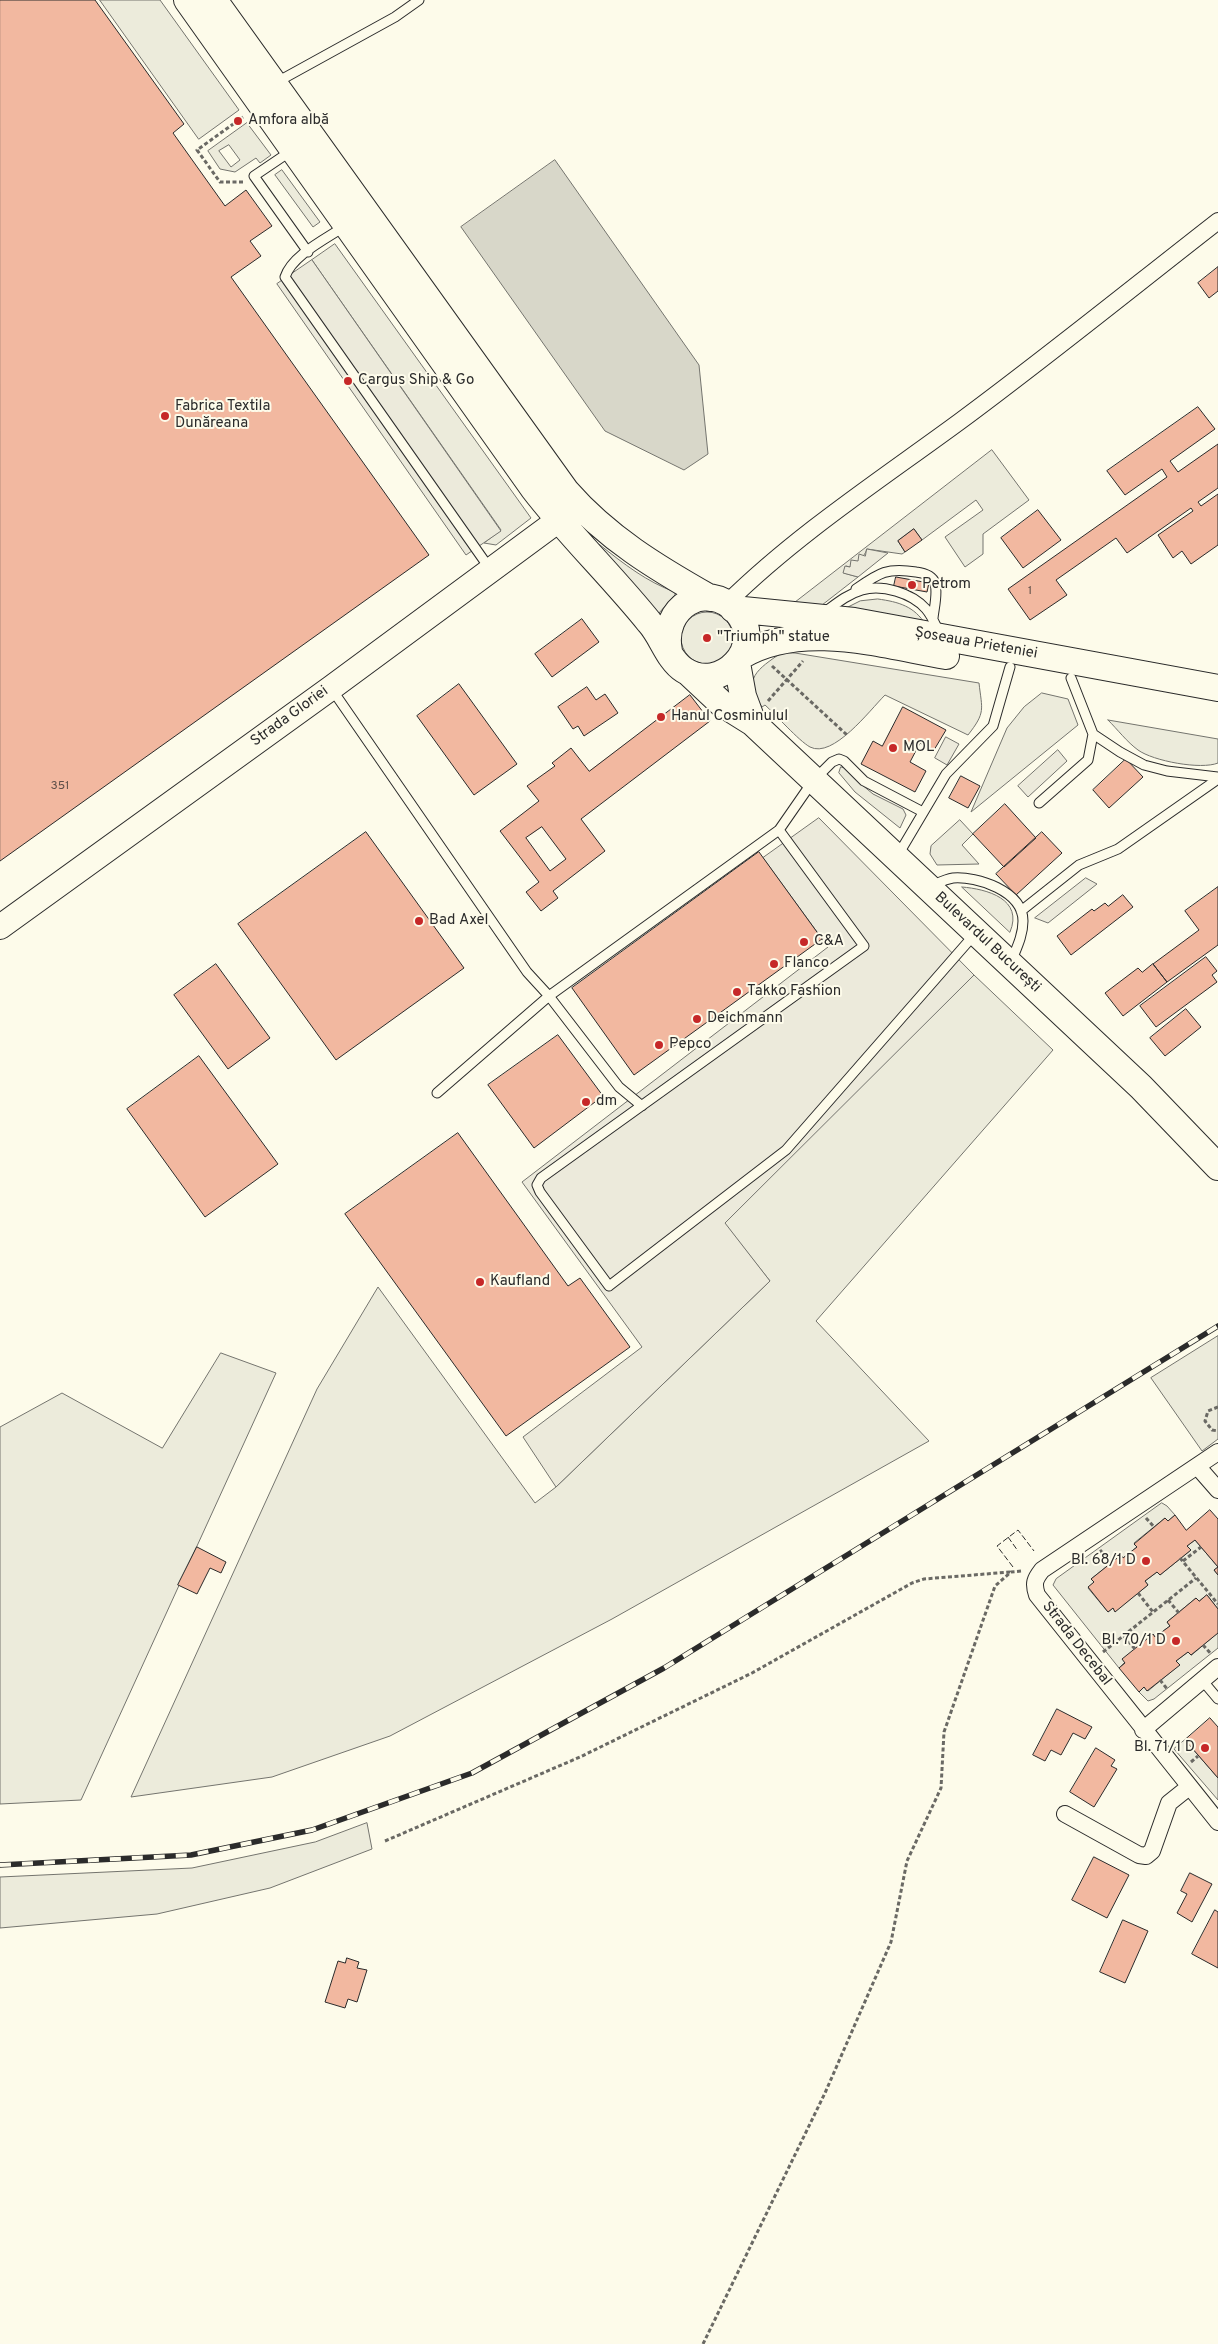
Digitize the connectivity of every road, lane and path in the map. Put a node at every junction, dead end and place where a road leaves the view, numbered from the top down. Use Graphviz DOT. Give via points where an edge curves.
graph roads {
  1 [pos="187,0"];
  2 [pos="214,0"];
  3 [pos="419,0"];
  4 [pos="274,84"];
  5 [pos="246,115"];
  6 [pos="294,149"];
  7 [pos="254,176"];
  8 [pos="1218,220"];
  9 [pos="348,224"];
  10 [pos="308,252"];
  11 [pos="568,513"];
  12 [pos="492,570"];
  13 [pos="846,597"];
  14 [pos="724,603"];
  15 [pos="819,617"];
  16 [pos="937,628"];
  17 [pos="669,651"];
  18 [pos="739,660"];
  19 [pos="804,660"];
  20 [pos="768,662"];
  21 [pos="1010,667"];
  22 [pos="689,673"];
  23 [pos="1071,678"];
  24 [pos="786,679"];
  25 [pos="331,688"];
  26 [pos="1218,688"];
  27 [pos="1218,706"];
  28 [pos="759,714"];
  29 [pos="1093,734"];
  30 [pos="846,735"];
  31 [pos="1218,778"];
  32 [pos="814,781"];
  33 [pos="1040,804"];
  34 [pos="923,812"];
  35 [pos="779,830"];
  36 [pos="896,858"];
  37 [pos="928,887"];
  38 [pos="1021,911"];
  39 [pos="0,927"];
  40 [pos="976,932"];
  41 [pos="1010,965"];
  42 [pos="550,996"];
  43 [pos="436,1093"];
  44 [pos="642,1106"];
  45 [pos="1218,1166"];
  46 [pos="1218,1408"];
  47 [pos="1218,1431"];
  48 [pos="1218,1452"];
  49 [pos="1197,1466"];
  50 [pos="1218,1490"];
  51 [pos="1201,1547"];
  52 [pos="1042,1570"];
  53 [pos="1011,1572"];
  54 [pos="1196,1578"];
  55 [pos="1138,1593"];
  56 [pos="1168,1600"];
  57 [pos="1217,1601"];
  58 [pos="1153,1612"];
  59 [pos="1178,1613"];
  60 [pos="1124,1636"];
  61 [pos="1135,1649"];
  62 [pos="1090,1663"];
  63 [pos="1218,1667"];
  64 [pos="1202,1680"];
  65 [pos="1218,1699"];
  66 [pos="1144,1730"];
  67 [pos="1189,1787"];
  68 [pos="1065,1814"];
  69 [pos="1218,1822"];
  70 [pos="385,1841"];
  71 [pos="703,2344"];
  1 -- 6 [label="main road"];
  2 -- 4 [label="main road"];
  3 -- 4 [label="lane" via="395,17"];
  4 -- 11 [label="main road" via="552,474"];
  5 -- 7 [label="path" via="197,150 220,182 246,182"];
  6 -- 7 [label="lane"];
  6 -- 9 [label="main road"];
  7 -- 10 [label="lane"];
  8 -- 14 [label="street" via="960,421 847,504"];
  9 -- 10 [label="lane"];
  9 -- 11 [label="main road"];
  10 -- 12 [label="lane" via="288,267 285,277"];
  11 -- 12 [label="main road, Strada Gloriei"];
  11 -- 14 [label="main road"];
  11 -- 17 [label="main road"];
  12 -- 25 [label="main road, Strada Gloriei"];
  13 -- 15 [label="lane"];
  13 -- 16 [label="lane" via="864,589 897,592 921,604"];
  13 -- 16 [label="lane" via="884,571 900,569 925,573 935,584"];
  14 -- 15 [label="main road, Șoseaua Prieteniei"];
  14 -- 17 [label="main road" via="691,601 675,613 667,631"];
  14 -- 18 [label="main road" via="739,615 746,631"];
  15 -- 16 [label="main road, Șoseaua Prieteniei"];
  16 -- 26 [label="main road, Șoseaua Prieteniei"];
  17 -- 22 [label="main road" via="677,664"];
  18 -- 21 [label="main road, Șoseaua Prieteniei" via="756,647 774,642 840,638"];
  18 -- 22 [label="main road" via="730,669 714,676"];
  18 -- 28 [label="main road" via="743,696"];
  19 -- 24 [label="path"];
  20 -- 24 [label="path"];
  21 -- 23 [label="main road, Șoseaua Prieteniei"];
  21 -- 34 [label="lane" via="993,726 946,774"];
  22 -- 28 [label="main road" via="721,703"];
  23 -- 27 [label="main road, Șoseaua Prieteniei"];
  23 -- 29 [label="lane"];
  24 -- 28 [label="path"];
  24 -- 30 [label="path"];
  25 -- 39 [label="main road, Strada Gloriei"];
  25 -- 42 [label="lane" via="526,972"];
  28 -- 32 [label="main road, Bulevardul București"];
  29 -- 31 [label="lane" via="1144,764 1167,771"];
  29 -- 33 [label="lane" via="1088,760"];
  31 -- 38 [label="lane" via="1118,849 1079,864"];
  32 -- 34 [label="lane" via="839,759 864,782"];
  32 -- 35 [label="lane"];
  32 -- 36 [label="main road, Bulevardul București"];
  34 -- 36 [label="lane"];
  35 -- 42 [label="lane"];
  35 -- 44 [label="lane" via="864,946"];
  36 -- 37 [label="main road, Bulevardul București"];
  37 -- 38 [label="lane" via="952,878 982,880 1004,891"];
  37 -- 40 [label="main road, Bulevardul București"];
  38 -- 41 [label="lane" via="1022,935"];
  40 -- 41 [label="main road, Bulevardul București"];
  40 -- 44 [label="lane" via="786,1150 609,1286 537,1185 542,1178"];
  41 -- 45 [label="main road, Bulevardul București" via="1141,1087"];
  42 -- 43 [label="lane"];
  42 -- 44 [label="lane" via="619,1087"];
  46 -- 47 [label="path" via="1208,1411 1205,1421 1212,1430"];
  48 -- 49 [label="street"];
  49 -- 50 [label="street"];
  49 -- 52 [label="street"];
  51 -- 54 [label="path" via="1182,1560"];
  52 -- 53 [label="path"];
  52 -- 62 [label="street, Strada Decebal" via="1035,1578 1037,1595"];
  53 -- 70 [label="path" via="924,1579 912,1583 752,1673 580,1758"];
  53 -- 71 [label="path" via="995,1586 944,1732 941,1788 907,1861 891,1942 825,2093"];
  54 -- 56 [label="path"];
  54 -- 57 [label="path"];
  55 -- 58 [label="path"];
  56 -- 58 [label="path"];
  56 -- 59 [label="path"];
  58 -- 60 [label="path"];
  60 -- 61 [label="path"];
  60 -- 62 [label="path"];
  62 -- 66 [label="street, Strada Decebal"];
  63 -- 64 [label="street"];
  64 -- 65 [label="lane"];
  64 -- 66 [label="street"];
  66 -- 67 [label="street, Strada Decebal"];
  67 -- 68 [label="street" via="1169,1804 1152,1851 1146,1856"];
  67 -- 69 [label="street, Strada Decebal"];
}
